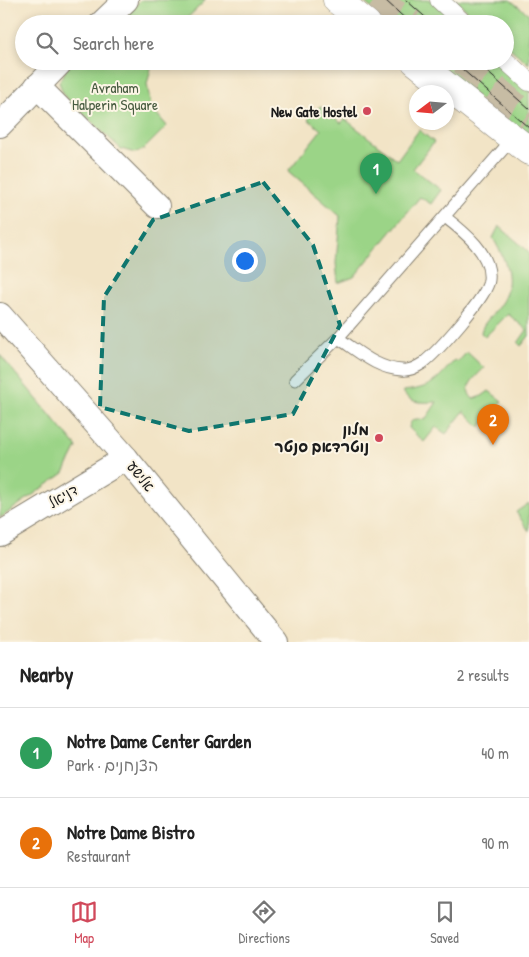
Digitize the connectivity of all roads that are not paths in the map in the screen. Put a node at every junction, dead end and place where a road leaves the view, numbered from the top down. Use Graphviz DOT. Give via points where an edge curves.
graph roads {
  1 [pos="126,0"];
  2 [pos="337,0"];
  3 [pos="439,0"];
  4 [pos="110,15"];
  5 [pos="356,15"];
  6 [pos="455,15"];
  7 [pos="514,68"];
  8 [pos="53,70"];
  9 [pos="426,70"];
  10 [pos="529,82"];
  11 [pos="37,86"];
  12 [pos="0,125"];
  13 [pos="521,144"];
  14 [pos="157,206"];
  15 [pos="445,217"];
  16 [pos="0,315"];
  17 [pos="338,338"];
  18 [pos="295,380"];
  19 [pos="126,458"];
  20 [pos="0,534"];
  21 [pos="276,642"];
  1 -- 4 [label="street"];
  2 -- 5 [label="street"];
  3 -- 6 [label="street"];
  7 -- 10 [label="street"];
  8 -- 11 [label="street"];
  9 -- 13 [label="street"];
  11 -- 12 [label="street"];
  11 -- 14 [label="street"];
  13 -- 15 [label="lane"];
  15 -- 17 [label="lane"];
  15 -- 17 [label="lane" via="480,250 489,269 490,281 454,331 424,362 404,371 387,369"];
  16 -- 19 [label="street, אלישע"];
  17 -- 18 [label="lane"];
  19 -- 20 [label="street, דניאל"];
  19 -- 21 [label="street, אלישע"];
}
